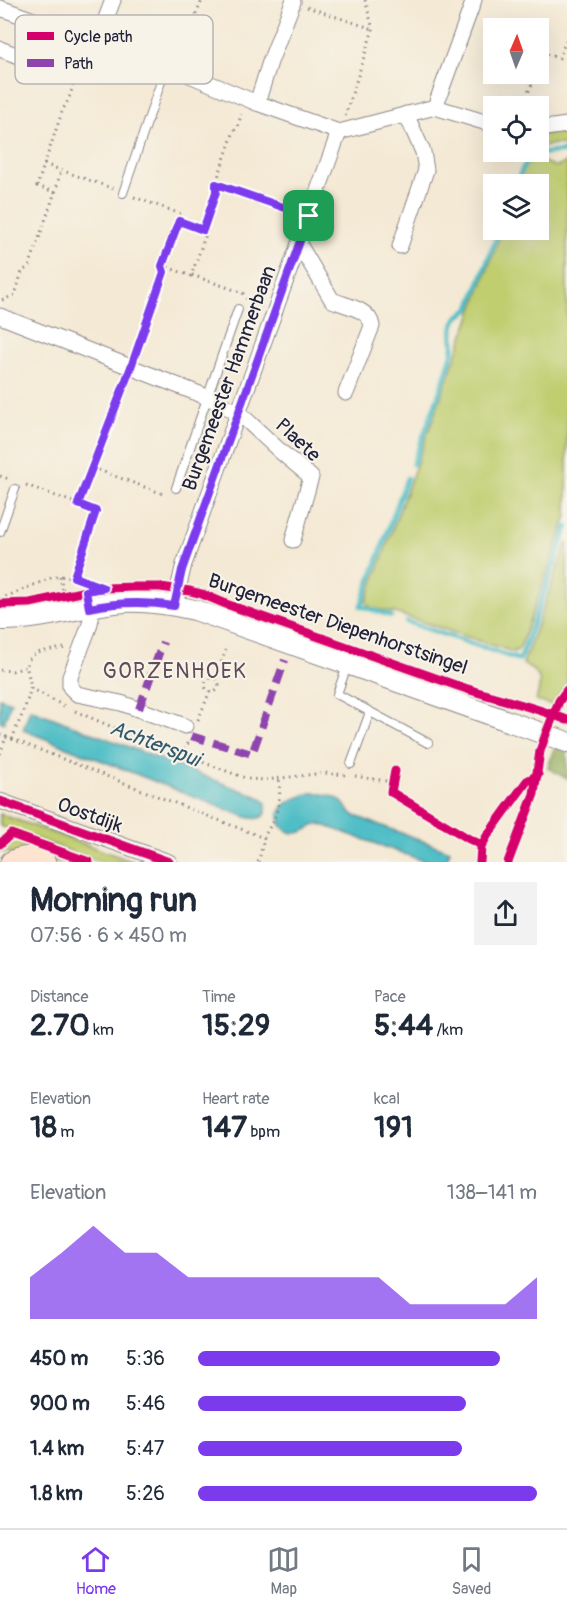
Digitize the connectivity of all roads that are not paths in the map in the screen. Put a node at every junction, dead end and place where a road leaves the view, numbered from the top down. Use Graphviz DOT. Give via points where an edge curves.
graph roads {
  1 [pos="113,0"];
  2 [pos="474,0"];
  3 [pos="293,2"];
  4 [pos="0,8"];
  5 [pos="20,15"];
  6 [pos="105,15"];
  7 [pos="0,49"];
  8 [pos="15,55"];
  9 [pos="165,84"];
  10 [pos="211,84"];
  11 [pos="257,103"];
  12 [pos="435,107"];
  13 [pos="406,114"];
  14 [pos="483,122"];
  15 [pos="567,125"];
  16 [pos="549,127"];
  17 [pos="339,132"];
  18 [pos="123,193"];
  19 [pos="299,244"];
  20 [pos="400,246"];
  21 [pos="238,309"];
  22 [pos="0,316"];
  23 [pos="346,393"];
  24 [pos="207,397"];
  25 [pos="238,413"];
  26 [pos="19,486"];
  27 [pos="176,488"];
  28 [pos="0,532"];
  29 [pos="293,540"];
  30 [pos="82,598"];
  31 [pos="174,606"];
  32 [pos="3,609"];
  33 [pos="348,664"];
  34 [pos="370,712"];
  35 [pos="185,726"];
  36 [pos="567,742"];
  37 [pos="428,743"];
  38 [pos="351,764"];
  39 [pos="0,801"];
  40 [pos="11,862"];
  41 [pos="45,862"];
  42 [pos="169,862"];
  1 -- 6 [label="street"];
  2 -- 12 [label="street"];
  3 -- 11 [label="street"];
  4 -- 5 [label="street"];
  7 -- 8 [label="street"];
  9 -- 18 [label="lane"];
  10 -- 11 [label="street"];
  11 -- 17 [label="street"];
  12 -- 13 [label="street"];
  12 -- 14 [label="street"];
  13 -- 17 [label="street"];
  13 -- 20 [label="street" via="423,152 426,170"];
  15 -- 16 [label="street"];
  17 -- 19 [label="street, Burgemeester Hammerbaan"];
  19 -- 23 [label="street" via="332,300 371,318 372,326"];
  19 -- 25 [label="street, Burgemeester Hammerbaan"];
  21 -- 24 [label="lane"];
  22 -- 24 [label="street"];
  24 -- 25 [label="street"];
  24 -- 27 [label="lane"];
  25 -- 29 [label="street, Plaete" via="311,477"];
  25 -- 31 [label="street, Burgemeester Hammerbaan" via="182,570"];
  26 -- 28 [label="lane"];
  30 -- 31 [label="street, Burgemeester Diepenhorstsingel"];
  30 -- 32 [label="street, Burgemeester Diepenhorstsingel" via="27,619"];
  30 -- 35 [label="street" via="90,622 69,680 71,690"];
  31 -- 33 [label="street, Burgemeester Diepenhorstsingel" via="215,616"];
  33 -- 34 [label="lane" via="337,694"];
  33 -- 36 [label="street, Burgemeester Diepenhorstsingel"];
  34 -- 37 [label="lane"];
  34 -- 38 [label="lane"];
  39 -- 42 [label="street, Oostdijk"];
  40 -- 41 [label="main road" via="33,857"];
}
